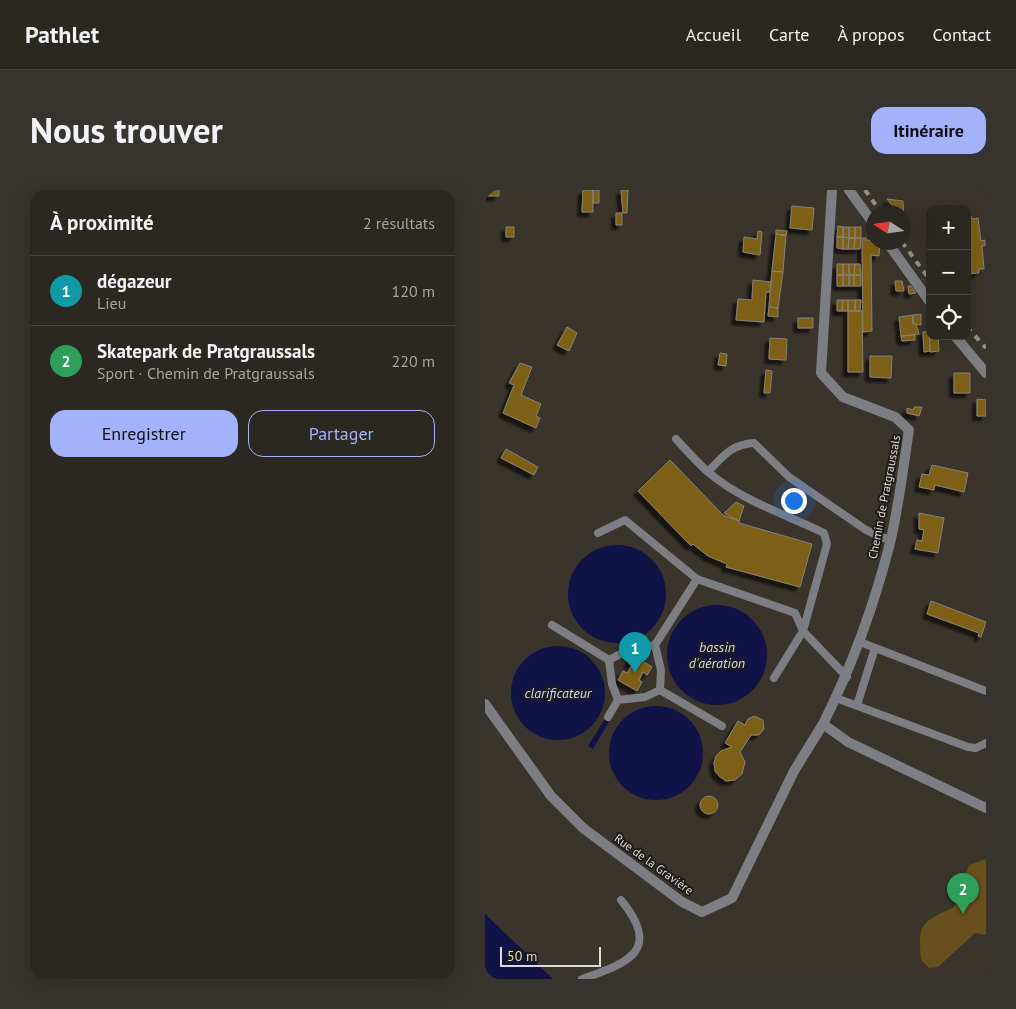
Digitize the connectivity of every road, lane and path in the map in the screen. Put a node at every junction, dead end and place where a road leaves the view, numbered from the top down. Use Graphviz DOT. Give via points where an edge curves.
graph roads {
  1 [pos="832,190"];
  2 [pos="849,190"];
  3 [pos="866,214"];
  4 [pos="893,250"];
  5 [pos="926,296"];
  6 [pos="958,340"];
  7 [pos="986,373"];
  8 [pos="676,439"];
  9 [pos="708,472"];
  10 [pos="598,533"];
  11 [pos="891,541"];
  12 [pos="697,579"];
  13 [pos="552,625"];
  14 [pos="803,631"];
  15 [pos="860,642"];
  16 [pos="655,645"];
  17 [pos="875,648"];
  18 [pos="609,660"];
  19 [pos="774,678"];
  20 [pos="847,678"];
  21 [pos="659,690"];
  22 [pos="986,690"];
  23 [pos="836,698"];
  24 [pos="618,700"];
  25 [pos="485,704"];
  26 [pos="857,706"];
  27 [pos="608,717"];
  28 [pos="823,724"];
  29 [pos="722,726"];
  30 [pos="986,743"];
  31 [pos="986,808"];
  32 [pos="621,900"];
  33 [pos="582,979"];
  1 -- 11 [label="street, Chemin de Pratgraussals" via="821,373 843,398 895,416 909,430"];
  2 -- 3 [label="street"];
  4 -- 5 [label="street"];
  6 -- 7 [label="street"];
  8 -- 9 [label="lane"];
  9 -- 11 [label="lane" via="727,450 740,444 754,443 789,477 866,530"];
  9 -- 14 [label="lane" via="758,504 824,533 827,544"];
  10 -- 12 [label="lane" via="625,520"];
  11 -- 15 [label="street, Chemin de Pratgraussals"];
  12 -- 14 [label="lane" via="795,614"];
  12 -- 16 [label="lane"];
  13 -- 18 [label="lane"];
  14 -- 19 [label="lane"];
  14 -- 20 [label="lane"];
  15 -- 17 [label="lane"];
  15 -- 20 [label="street, Chemin de Pratgraussals"];
  16 -- 18 [label="lane" via="630,649"];
  16 -- 21 [label="lane" via="661,670"];
  17 -- 22 [label="lane"];
  17 -- 26 [label="lane"];
  18 -- 24 [label="lane"];
  20 -- 23 [label="street, Chemin de Pratgraussals"];
  21 -- 24 [label="lane" via="645,697"];
  21 -- 29 [label="lane"];
  23 -- 26 [label="lane"];
  23 -- 28 [label="street, Chemin de Pratgraussals"];
  24 -- 27 [label="lane"];
  25 -- 28 [label="street, Rue de la Gravière" via="551,796 583,828 682,902 702,912 732,898 794,771"];
  26 -- 30 [label="lane" via="969,747 976,748"];
  28 -- 31 [label="street" via="848,742"];
  32 -- 33 [label="lane" via="635,917 641,933 638,948 629,960"];
}
